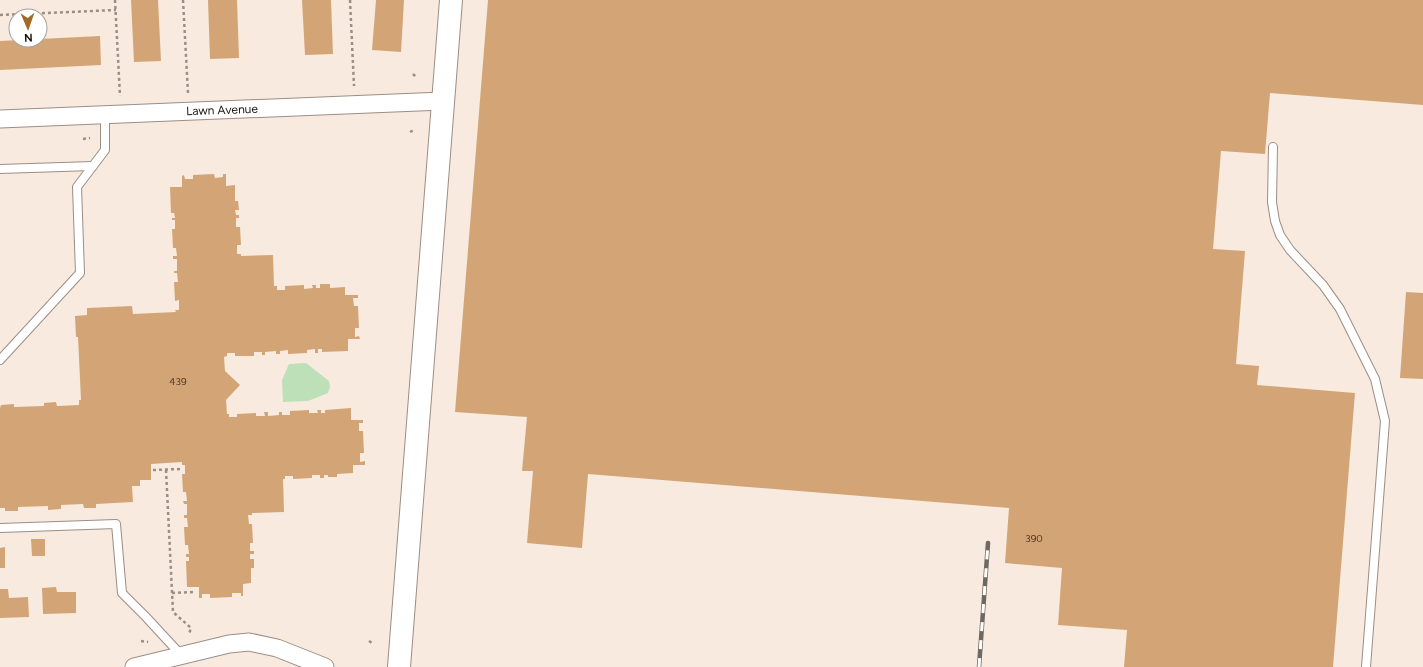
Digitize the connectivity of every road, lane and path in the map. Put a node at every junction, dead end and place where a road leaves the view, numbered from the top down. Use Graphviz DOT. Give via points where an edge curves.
graph roads {
  1 [pos="115,0"];
  2 [pos="183,0"];
  3 [pos="350,0"];
  4 [pos="451,0"];
  5 [pos="116,10"];
  6 [pos="0,15"];
  7 [pos="413,74"];
  8 [pos="417,78"];
  9 [pos="354,86"];
  10 [pos="188,92"];
  11 [pos="120,94"];
  12 [pos="443,101"];
  13 [pos="104,115"];
  14 [pos="0,119"];
  15 [pos="414,130"];
  16 [pos="410,132"];
  17 [pos="90,138"];
  18 [pos="83,139"];
  19 [pos="1273,147"];
  20 [pos="94,166"];
  21 [pos="0,169"];
  22 [pos="0,360"];
  23 [pos="180,469"];
  24 [pos="153,470"];
  25 [pos="166,470"];
  26 [pos="0,528"];
  27 [pos="193,592"];
  28 [pos="172,593"];
  29 [pos="189,634"];
  30 [pos="141,641"];
  31 [pos="368,641"];
  32 [pos="148,642"];
  33 [pos="372,643"];
  34 [pos="182,656"];
  35 [pos="134,667"];
  36 [pos="325,667"];
  37 [pos="399,667"];
  38 [pos="1366,667"];
  1 -- 5 [label="path"];
  2 -- 10 [label="path"];
  3 -- 9 [label="path"];
  4 -- 12 [label="main road"];
  5 -- 6 [label="path"];
  5 -- 11 [label="path"];
  7 -- 8 [label="path"];
  12 -- 13 [label="street, Lawn Avenue"];
  12 -- 37 [label="main road"];
  13 -- 14 [label="street, Lawn Avenue"];
  13 -- 20 [label="lane" via="106,150"];
  15 -- 16 [label="path"];
  17 -- 18 [label="path"];
  19 -- 38 [label="lane" via="1272,202 1280,235 1340,309 1374,379 1385,421"];
  20 -- 21 [label="lane"];
  20 -- 22 [label="lane" via="77,187 80,273"];
  23 -- 25 [label="path"];
  24 -- 25 [label="path"];
  25 -- 28 [label="path"];
  26 -- 34 [label="lane" via="116,524 122,593"];
  27 -- 28 [label="path"];
  28 -- 29 [label="path" via="173,612 191,628"];
  30 -- 32 [label="path"];
  31 -- 33 [label="path"];
  34 -- 35 [label="street"];
  34 -- 36 [label="street" via="229,644 249,642 277,648"];
}
